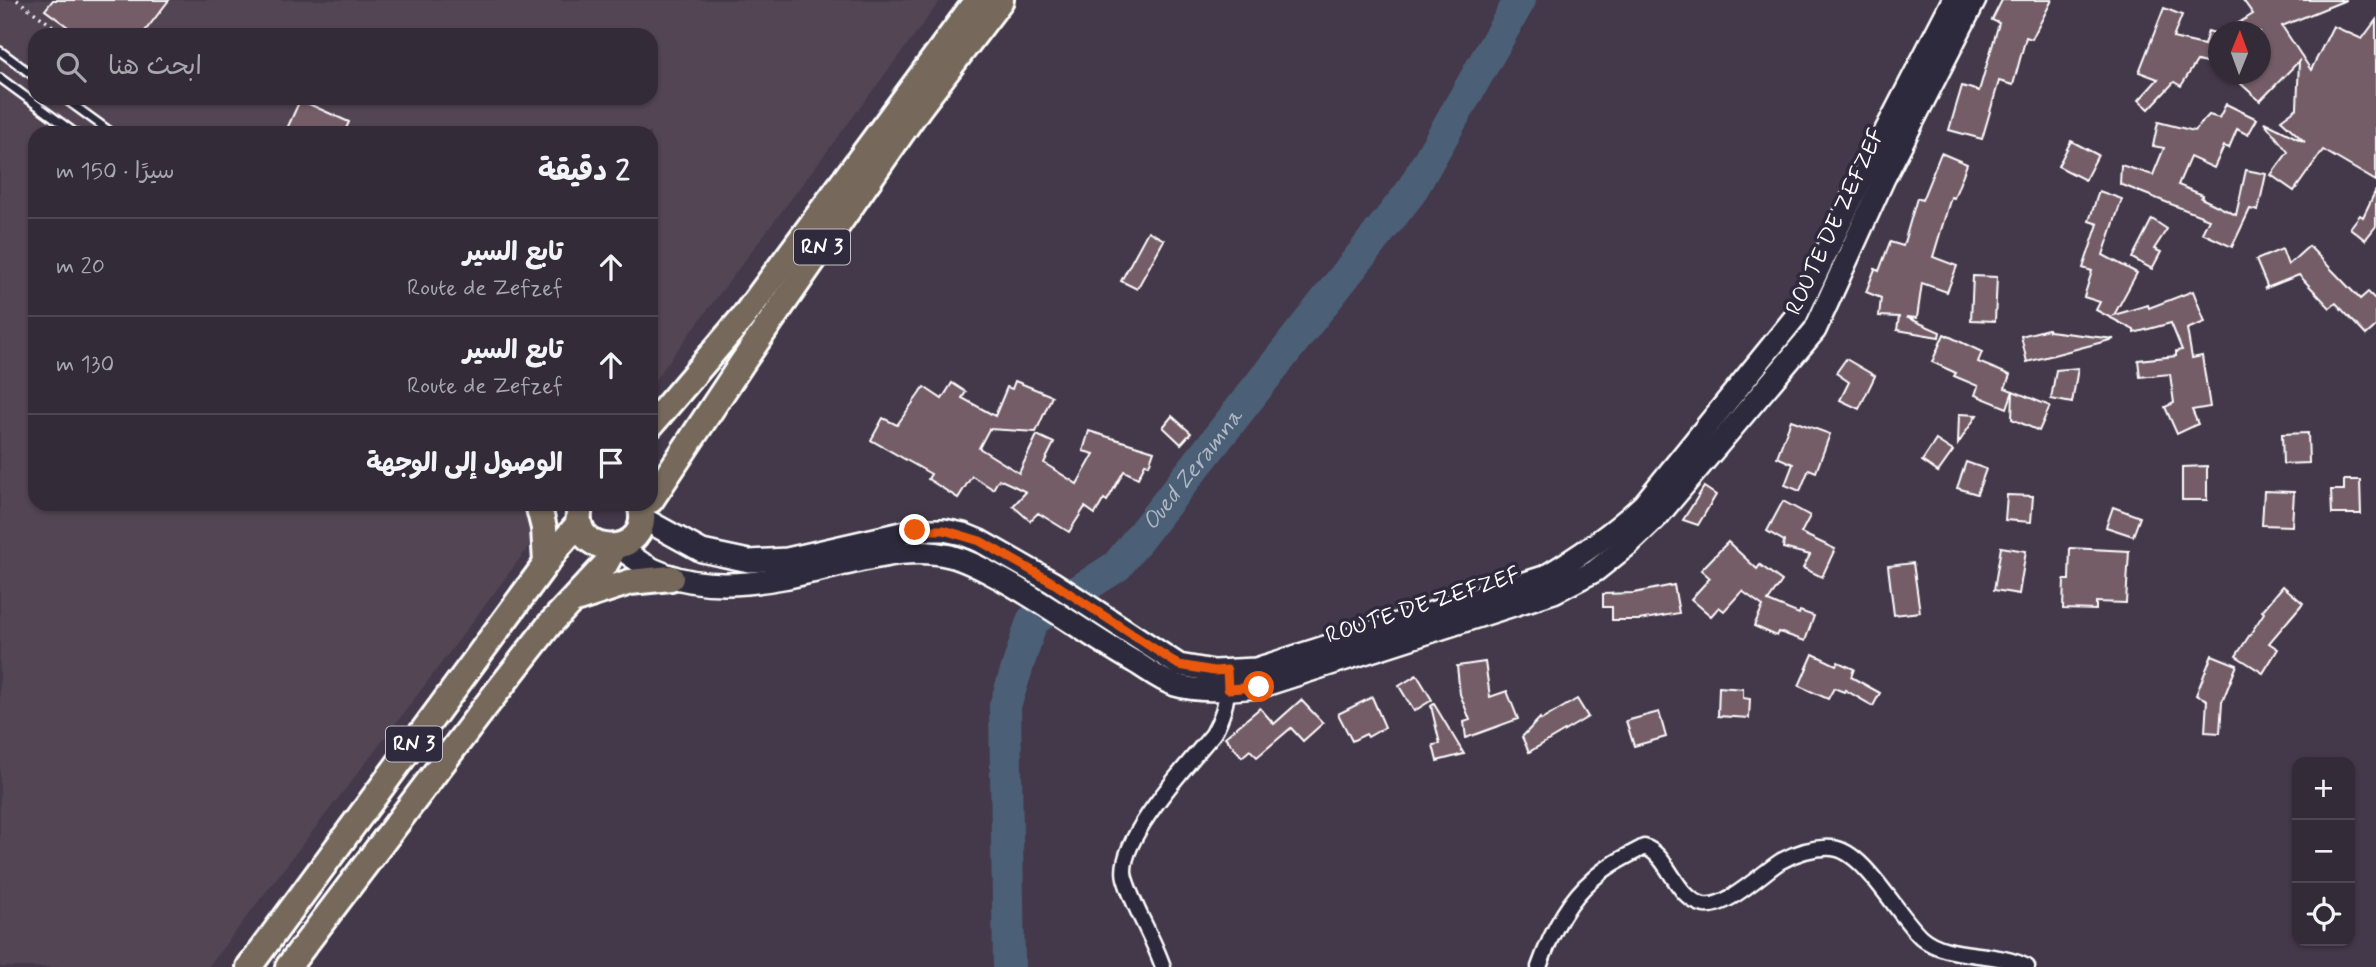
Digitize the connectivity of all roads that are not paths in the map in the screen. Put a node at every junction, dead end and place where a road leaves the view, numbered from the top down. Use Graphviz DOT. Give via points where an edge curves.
graph roads {
  1 [pos="977,0"];
  2 [pos="1001,0"];
  3 [pos="1953,0"];
  4 [pos="1975,0"];
  5 [pos="0,51"];
  6 [pos="28,72"];
  7 [pos="0,78"];
  8 [pos="28,99"];
  9 [pos="37,105"];
  10 [pos="74,105"];
  11 [pos="65,126"];
  12 [pos="102,126"];
  13 [pos="658,417"];
  14 [pos="658,490"];
  15 [pos="540,511"];
  16 [pos="578,511"];
  17 [pos="580,511"];
  18 [pos="644,511"];
  19 [pos="650,511"];
  20 [pos="617,547"];
  21 [pos="546,564"];
  22 [pos="671,578"];
  23 [pos="571,602"];
  24 [pos="1227,680"];
  25 [pos="249,967"];
  26 [pos="288,967"];
  27 [pos="1163,967"];
  28 [pos="1539,967"];
  29 [pos="2027,967"];
  1 -- 13 [label="highway, RN 3" via="744,316"];
  2 -- 14 [label="highway, RN 3" via="919,108"];
  3 -- 24 [label="main road, ROUTE DE ZEFZEF" via="1796,316 1643,505 1584,554 1544,577"];
  4 -- 24 [label="main road, ROUTE DE ZEFZEF" via="1884,178 1815,330 1629,544 1595,571 1554,592 1259,687"];
  5 -- 6 [label="lane"];
  7 -- 8 [label="lane"];
  9 -- 11 [label="lane"];
  10 -- 12 [label="lane"];
  15 -- 21 [label="highway"];
  16 -- 21 [label="highway, RN 3"];
  17 -- 20 [label="highway" via="586,537 599,546"];
  18 -- 20 [label="highway" via="633,538"];
  19 -- 24 [label="main road, ROUTE DE ZEFZEF" via="702,551 749,561 787,559 915,530 944,530 980,541 1052,582 1179,665 1214,671"];
  20 -- 22 [label="main road, ROUTE DE ZEFZEF"];
  20 -- 23 [label="highway, RN 3"];
  21 -- 25 [label="highway, RN 3"];
  22 -- 23 [label="highway" via="630,582"];
  22 -- 24 [label="main road, ROUTE DE ZEFZEF" via="712,585 744,584 906,551 934,553 967,561 1038,599 1100,643 1174,685 1215,691"];
  23 -- 26 [label="highway, RN 3" via="485,707"];
  24 -- 27 [label="street" via="1221,719 1213,734 1146,817 1126,858 1124,875"];
  28 -- 29 [label="street" via="1562,918 1592,880 1644,847 1651,849 1691,898 1705,905 1748,886 1781,861 1803,852 1834,848 1862,865 1923,939 1943,949 2012,959"];
}
